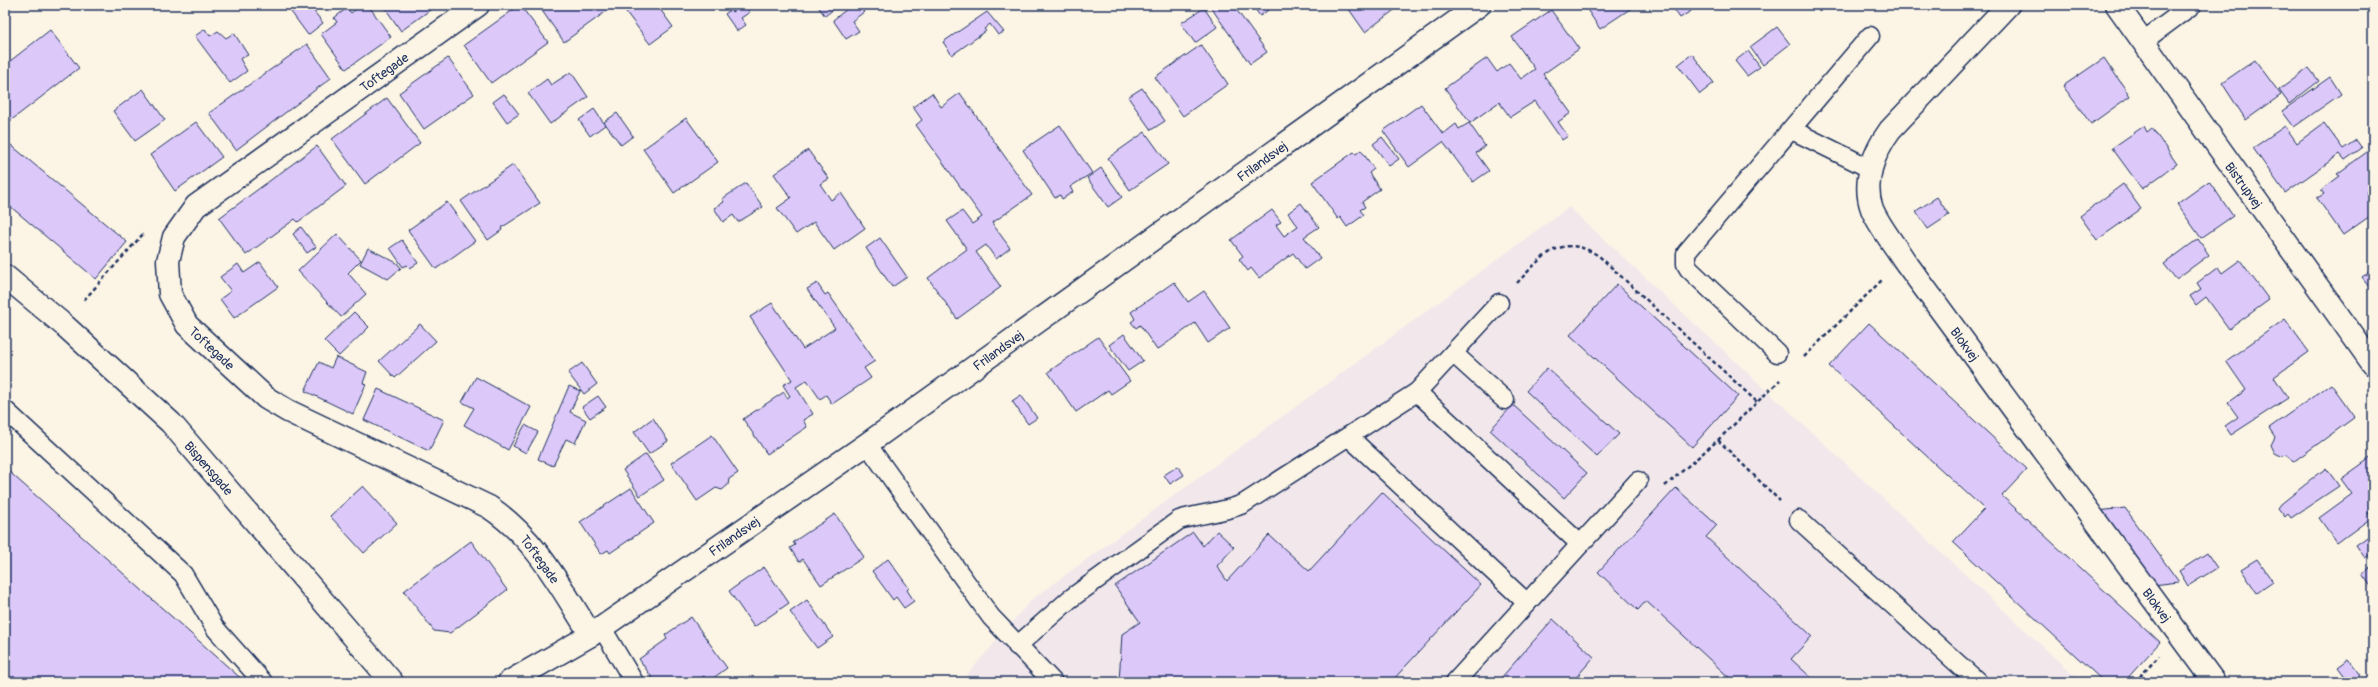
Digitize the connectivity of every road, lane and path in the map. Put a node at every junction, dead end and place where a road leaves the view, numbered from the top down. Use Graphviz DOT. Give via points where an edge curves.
graph roads {
  1 [pos="478,5"];
  2 [pos="1479,5"];
  3 [pos="2008,5"];
  4 [pos="2117,5"];
  5 [pos="2192,5"];
  6 [pos="1870,36"];
  7 [pos="2142,42"];
  8 [pos="1792,130"];
  9 [pos="1871,169"];
  10 [pos="146,230"];
  11 [pos="1904,260"];
  12 [pos="5,276"];
  13 [pos="84,300"];
  14 [pos="1499,303"];
  15 [pos="1453,353"];
  16 [pos="1777,353"];
  17 [pos="1798,362"];
  18 [pos="2373,364"];
  19 [pos="1782,378"];
  20 [pos="1417,392"];
  21 [pos="1506,400"];
  22 [pos="1757,402"];
  23 [pos="5,410"];
  24 [pos="1349,437"];
  25 [pos="1718,440"];
  26 [pos="867,444"];
  27 [pos="1638,481"];
  28 [pos="1799,520"];
  29 [pos="1580,544"];
  30 [pos="1527,603"];
  31 [pos="596,631"];
  32 [pos="2179,634"];
  33 [pos="1017,646"];
  34 [pos="1046,680"];
  35 [pos="263,682"];
  36 [pos="392,682"];
  37 [pos="509,682"];
  38 [pos="634,682"];
  39 [pos="1455,682"];
  40 [pos="1978,682"];
  41 [pos="2135,682"];
  42 [pos="2214,682"];
  1 -- 31 [label="street, Toftegade" via="196,206 174,237 168,260 170,294 187,325 266,398 288,411 489,506 506,518 530,541"];
  2 -- 26 [label="street, Frilandsvej"];
  3 -- 9 [label="street, Blokvej" via="1890,130 1878,146"];
  4 -- 7 [label="street, Bistrupvej"];
  5 -- 7 [label="lane"];
  6 -- 8 [label="lane"];
  7 -- 18 [label="street, Bistrupvej"];
  8 -- 9 [label="lane"];
  8 -- 16 [label="lane" via="1688,248 1685,258 1689,269"];
  9 -- 11 [label="street, Blokvej" via="1869,189 1872,209"];
  10 -- 13 [label="path"];
  11 -- 17 [label="path"];
  11 -- 32 [label="street, Blokvej"];
  12 -- 36 [label="street, Bispensgade" via="171,423"];
  14 -- 15 [label="lane"];
  14 -- 22 [label="path" via="1544,255 1555,248 1572,245 1586,248 1599,256"];
  15 -- 20 [label="lane"];
  15 -- 21 [label="lane"];
  19 -- 22 [label="path"];
  20 -- 24 [label="lane"];
  20 -- 29 [label="lane"];
  22 -- 25 [label="path"];
  23 -- 35 [label="lane" via="183,574 215,628"];
  24 -- 30 [label="lane"];
  24 -- 33 [label="lane" via="1243,504 1226,511 1194,515 1179,520 1070,599"];
  25 -- 27 [label="path" via="1666,486"];
  25 -- 28 [label="path"];
  26 -- 31 [label="street, Frilandsvej"];
  26 -- 33 [label="lane" via="991,617"];
  27 -- 29 [label="lane"];
  28 -- 40 [label="lane"];
  29 -- 30 [label="lane"];
  30 -- 39 [label="lane"];
  31 -- 37 [label="street, Frilandsvej"];
  31 -- 38 [label="lane"];
  32 -- 41 [label="path"];
  32 -- 42 [label="street, Blokvej"];
  33 -- 34 [label="lane"];
}
